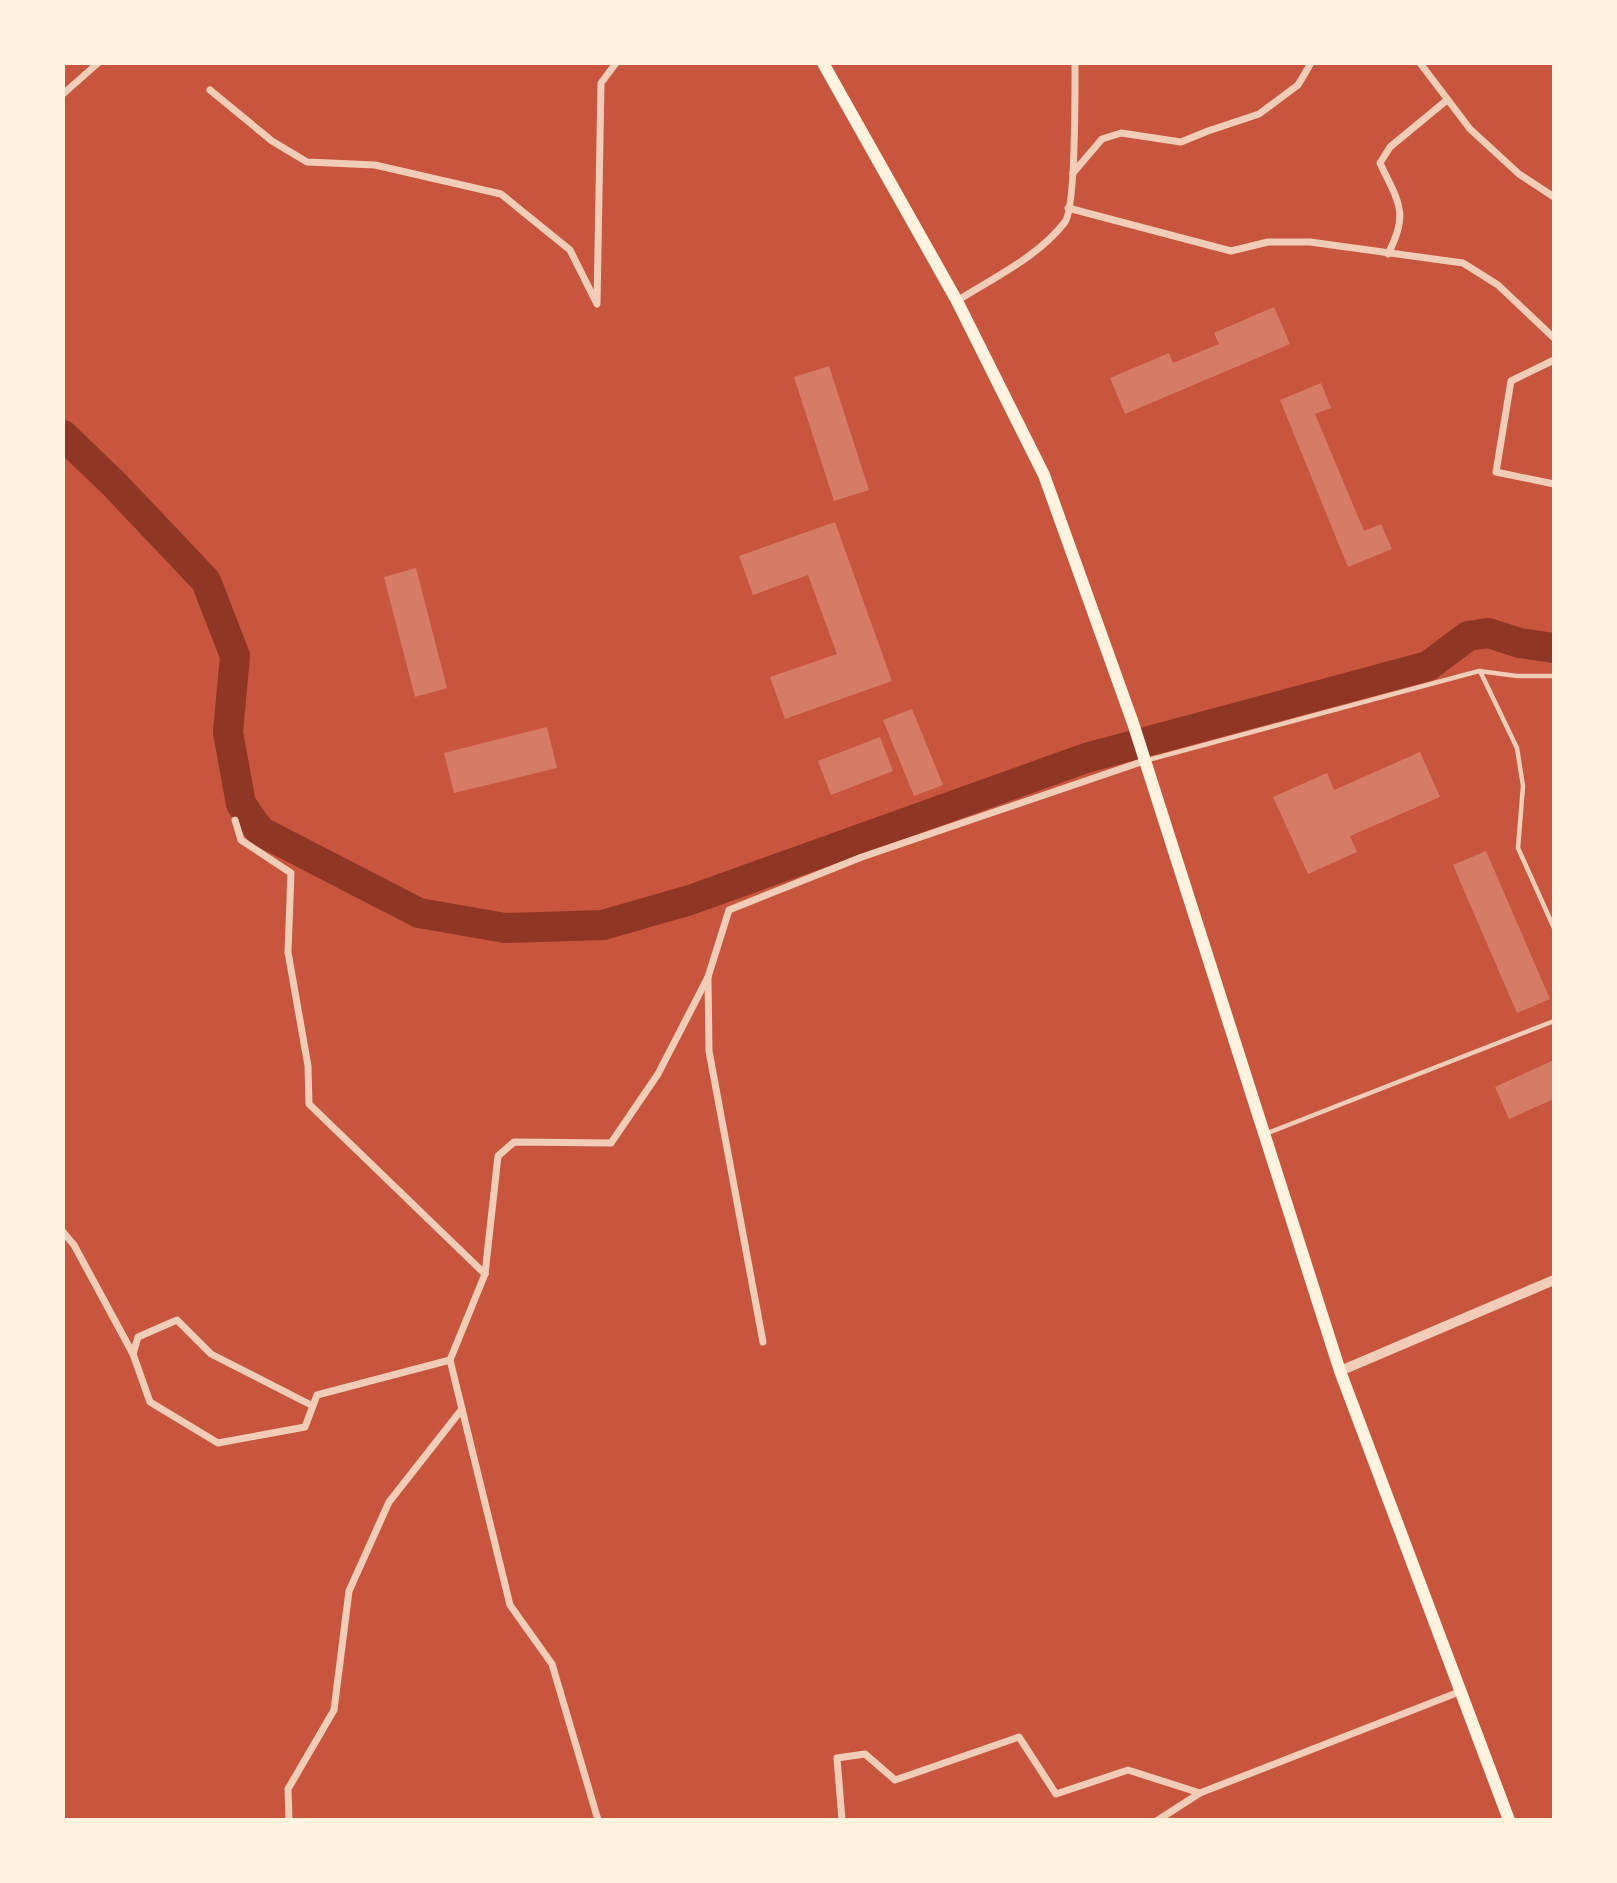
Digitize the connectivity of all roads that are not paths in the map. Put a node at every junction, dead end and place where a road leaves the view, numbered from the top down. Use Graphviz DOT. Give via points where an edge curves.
graph roads {
  1 [pos="98,63"];
  2 [pos="616,63"];
  3 [pos="822,63"];
  4 [pos="1075,63"];
  5 [pos="1311,63"];
  6 [pos="1420,63"];
  7 [pos="210,90"];
  8 [pos="63,94"];
  9 [pos="1447,100"];
  10 [pos="1072,175"];
  11 [pos="1554,197"];
  12 [pos="1068,208"];
  13 [pos="1388,254"];
  14 [pos="957,301"];
  15 [pos="1554,338"];
  16 [pos="1554,360"];
  17 [pos="1554,484"];
  18 [pos="1479,671"];
  19 [pos="1554,677"];
  20 [pos="1143,760"];
  21 [pos="235,820"];
  22 [pos="1554,928"];
  23 [pos="708,978"];
  24 [pos="1554,1021"];
  25 [pos="1264,1135"];
  26 [pos="63,1232"];
  27 [pos="485,1274"];
  28 [pos="1554,1280"];
  29 [pos="763,1342"];
  30 [pos="133,1354"];
  31 [pos="450,1360"];
  32 [pos="1340,1371"];
  33 [pos="313,1406"];
  34 [pos="462,1409"];
  35 [pos="1459,1692"];
  36 [pos="1200,1793"];
  37 [pos="289,1820"];
  38 [pos="598,1820"];
  39 [pos="842,1820"];
  40 [pos="1158,1820"];
  41 [pos="1509,1820"];
  1 -- 8 [label="street"];
  2 -- 7 [label="street" via="601,83 597,304 570,250 501,194 375,165 307,162 272,141"];
  3 -- 14 [label="main road"];
  4 -- 10 [label="street"];
  5 -- 10 [label="street" via="1298,85 1259,114 1181,142 1121,133 1102,139"];
  6 -- 9 [label="street"];
  9 -- 11 [label="street" via="1470,130 1519,174"];
  9 -- 13 [label="street" via="1390,147 1380,163 1401,208 1399,233"];
  10 -- 12 [label="street"];
  12 -- 13 [label="street" via="1231,251 1268,242"];
  12 -- 14 [label="street" via="1067,220 1038,249"];
  13 -- 15 [label="street" via="1464,262 1498,285"];
  14 -- 20 [label="main road" via="1044,475"];
  16 -- 17 [label="street" via="1511,381 1496,472"];
  18 -- 19 [label="lane"];
  18 -- 20 [label="lane"];
  18 -- 22 [label="lane" via="1517,748 1523,786 1518,848"];
  20 -- 23 [label="street" via="862,857 729,910"];
  20 -- 25 [label="main road"];
  21 -- 27 [label="street" via="240,840 291,873 288,951 308,1066 309,1104"];
  23 -- 27 [label="street" via="659,1074 611,1143 514,1142 498,1156"];
  23 -- 29 [label="street" via="709,1051"];
  24 -- 25 [label="lane"];
  25 -- 32 [label="main road"];
  26 -- 30 [label="street"];
  27 -- 31 [label="street"];
  28 -- 32 [label="street"];
  30 -- 33 [label="street" via="138,1337 177,1320 211,1354"];
  30 -- 33 [label="street" via="150,1402 218,1443 305,1427"];
  31 -- 33 [label="street" via="317,1395"];
  31 -- 34 [label="street"];
  32 -- 35 [label="main road"];
  34 -- 37 [label="street" via="389,1502 349,1591 334,1710 288,1789"];
  34 -- 38 [label="street" via="510,1605 552,1664"];
  35 -- 36 [label="street"];
  35 -- 41 [label="main road"];
  36 -- 39 [label="street" via="1128,1770 1056,1794 1019,1737 895,1780 865,1754 837,1758"];
  36 -- 40 [label="street"];
}
